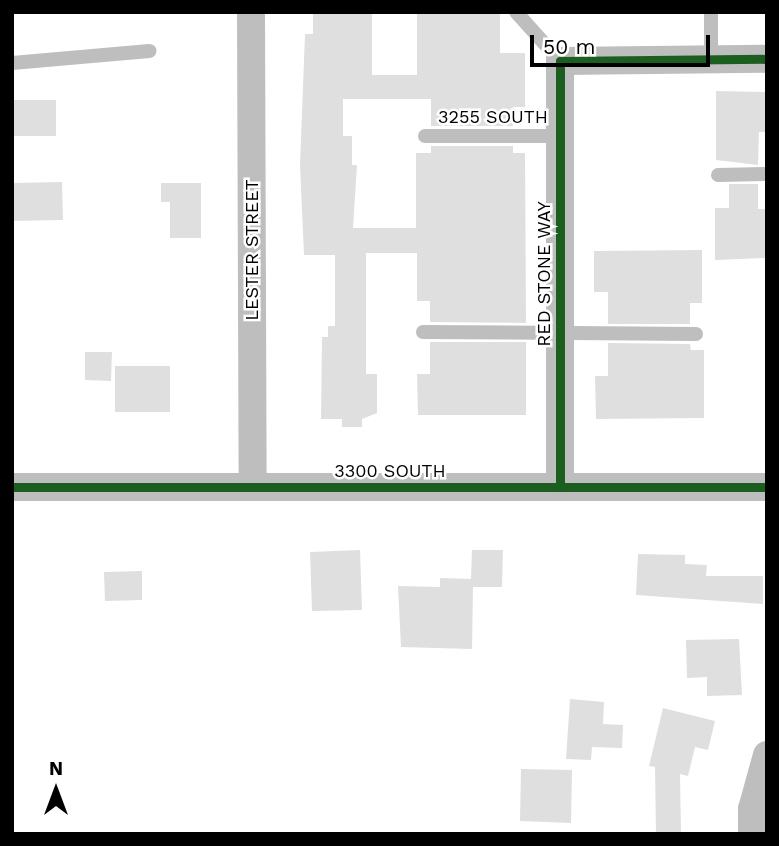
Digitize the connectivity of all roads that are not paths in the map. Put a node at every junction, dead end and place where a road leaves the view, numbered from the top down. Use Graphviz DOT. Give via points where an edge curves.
graph roads {
  1 [pos="251,12"];
  2 [pos="516,12"];
  3 [pos="711,12"];
  4 [pos="149,51"];
  5 [pos="767,59"];
  6 [pos="711,60"];
  7 [pos="560,61"];
  8 [pos="12,63"];
  9 [pos="425,136"];
  10 [pos="560,136"];
  11 [pos="767,174"];
  12 [pos="718,175"];
  13 [pos="423,332"];
  14 [pos="560,333"];
  15 [pos="696,334"];
  16 [pos="767,486"];
  17 [pos="12,487"];
  18 [pos="253,487"];
  19 [pos="560,487"];
  20 [pos="767,755"];
  21 [pos="752,834"];
  1 -- 18 [label="street, LESTER STREET"];
  2 -- 7 [label="lane"];
  3 -- 6 [label="lane"];
  4 -- 8 [label="lane"];
  5 -- 6 [label="street"];
  6 -- 7 [label="street"];
  7 -- 10 [label="street, RED STONE WAY"];
  9 -- 10 [label="lane, 3255 SOUTH"];
  10 -- 14 [label="street, RED STONE WAY"];
  11 -- 12 [label="lane"];
  13 -- 14 [label="lane"];
  14 -- 15 [label="lane"];
  14 -- 19 [label="street, RED STONE WAY"];
  16 -- 19 [label="street, 3300 SOUTH"];
  17 -- 18 [label="street, 3300 SOUTH"];
  18 -- 19 [label="street, 3300 SOUTH"];
  20 -- 21 [label="street" via="752,809"];
}
